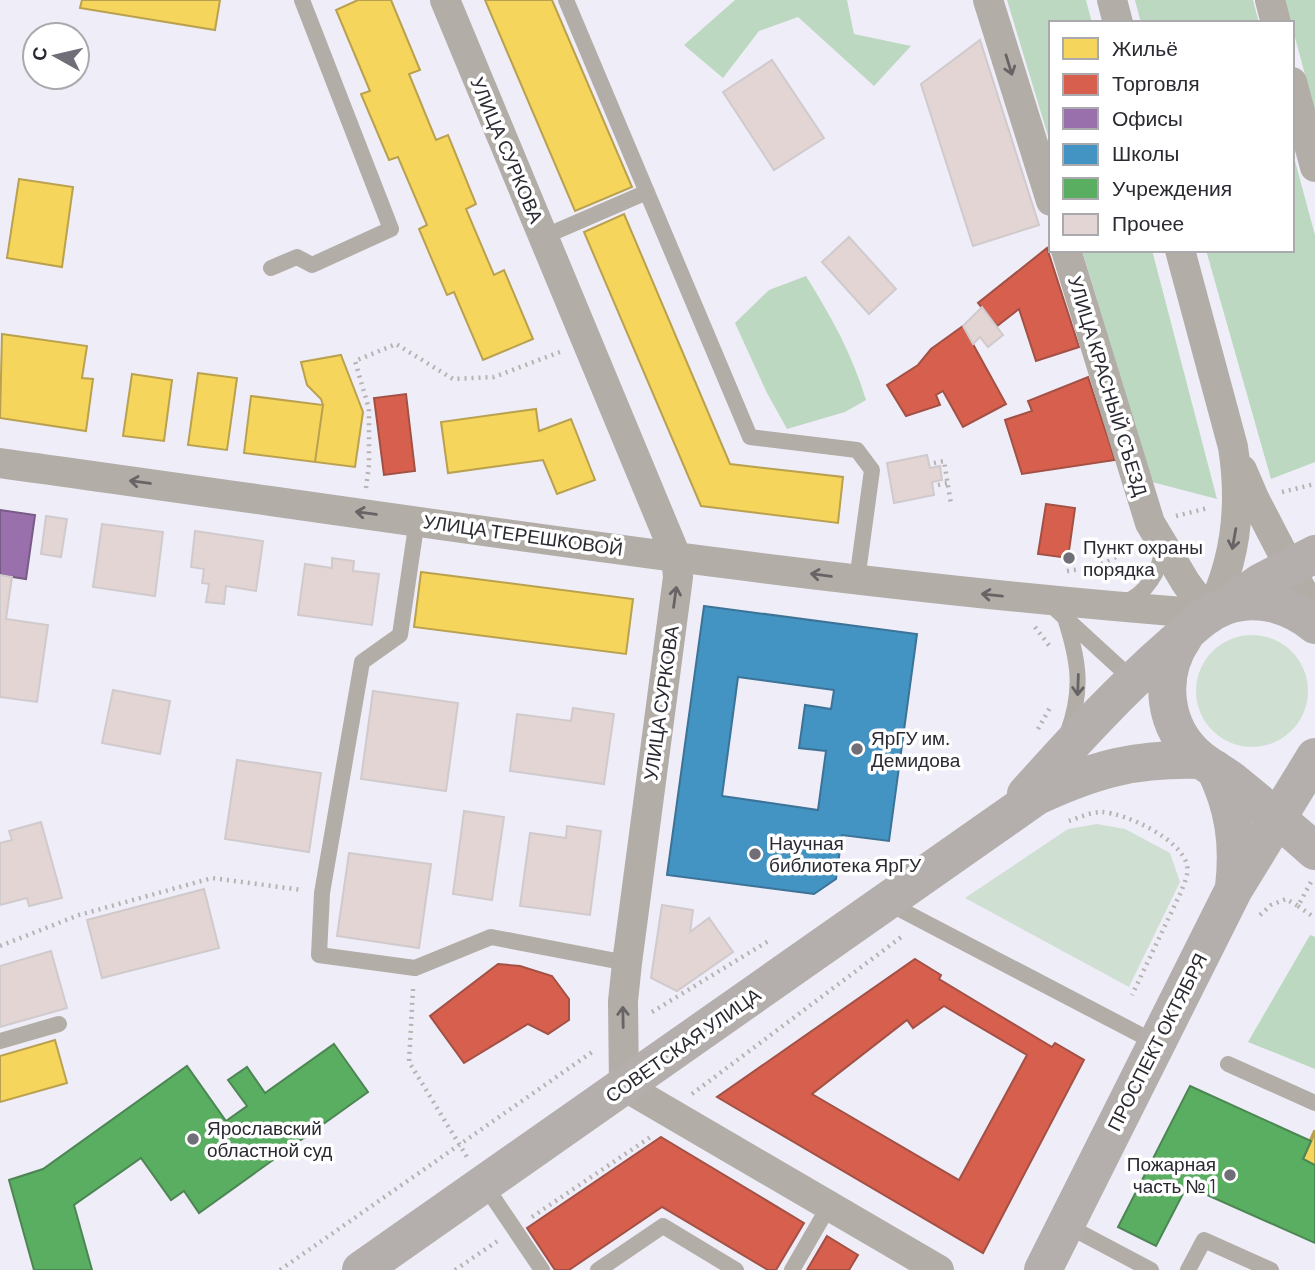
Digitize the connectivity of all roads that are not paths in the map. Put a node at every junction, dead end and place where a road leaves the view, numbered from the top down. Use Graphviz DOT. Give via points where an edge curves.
graph roads {
  1 [pos="302,0"];
  2 [pos="445,0"];
  3 [pos="566,0"];
  4 [pos="988,0"];
  5 [pos="1112,0"];
  6 [pos="1270,0"];
  7 [pos="1117,21"];
  8 [pos="1275,21"];
  9 [pos="1294,89"];
  10 [pos="1315,167"];
  11 [pos="647,192"];
  12 [pos="1049,195"];
  13 [pos="543,237"];
  14 [pos="1067,252"];
  15 [pos="1181,252"];
  16 [pos="271,268"];
  17 [pos="1233,447"];
  18 [pos="0,463"];
  19 [pos="417,520"];
  20 [pos="1156,534"];
  21 [pos="676,556"];
  22 [pos="1302,560"];
  23 [pos="857,580"];
  24 [pos="1111,606"];
  25 [pos="1048,614"];
  26 [pos="1315,616"];
  27 [pos="1208,617"];
  28 [pos="1315,625"];
  29 [pos="1149,693"];
  30 [pos="1047,746"];
  31 [pos="1315,755"];
  32 [pos="1213,768"];
  33 [pos="1004,818"];
  34 [pos="1277,818"];
  35 [pos="1315,851"];
  36 [pos="1315,858"];
  37 [pos="887,903"];
  38 [pos="1246,903"];
  39 [pos="627,963"];
  40 [pos="59,1024"];
  41 [pos="0,1041"];
  42 [pos="1156,1043"];
  43 [pos="1228,1064"];
  44 [pos="624,1086"];
  45 [pos="1315,1103"];
  46 [pos="484,1184"];
  47 [pos="829,1206"];
  48 [pos="1066,1225"];
  49 [pos="361,1270"];
  50 [pos="542,1270"];
  51 [pos="598,1270"];
  52 [pos="736,1270"];
  53 [pos="792,1270"];
  54 [pos="939,1270"];
  55 [pos="1043,1270"];
  56 [pos="1151,1270"];
  57 [pos="1188,1270"];
  58 [pos="1271,1270"];
  1 -- 16 [label="lane" via="391,229 312,265 297,257"];
  2 -- 13 [label="street, УЛИЦА СУРКОВА"];
  3 -- 11 [label="lane"];
  4 -- 12 [label="street, one-way"];
  5 -- 7 [label="street"];
  6 -- 8 [label="street"];
  9 -- 10 [label="street"];
  11 -- 13 [label="lane"];
  11 -- 23 [label="lane" via="750,437 857,450 872,470"];
  13 -- 21 [label="street, УЛИЦА СУРКОВА"];
  14 -- 20 [label="street, УЛИЦА КРАСНЫЙ СЪЕЗД"];
  15 -- 17 [label="street"];
  17 -- 22 [label="street" via="1254,498"];
  17 -- 27 [label="street, one-way" via="1238,478 1236,525 1227,572"];
  19 -- 18 [label="street, УЛИЦА ТЕРЕШКОВОЙ, one-way"];
  19 -- 21 [label="street, УЛИЦА ТЕРЕШКОВОЙ"];
  19 -- 39 [label="lane" via="400,635 362,662 322,893 319,955 415,968 491,937"];
  20 -- 24 [label="lane" via="1161,560 1156,573 1128,601"];
  20 -- 27 [label="street, УЛИЦА КРАСНЫЙ СЪЕЗД"];
  23 -- 21 [label="street, УЛИЦА ТЕРЕШКОВОЙ, one-way"];
  39 -- 21 [label="street, УЛИЦА СУРКОВА, one-way" via="678,577"];
  22 -- 26 [label="street"];
  22 -- 27 [label="main road"];
  25 -- 23 [label="street, УЛИЦА ТЕРЕШКОВОЙ, one-way"];
  24 -- 25 [label="street, УЛИЦА ТЕРЕШКОВОЙ"];
  24 -- 27 [label="street, УЛИЦА ТЕРЕШКОВОЙ"];
  25 -- 29 [label="lane"];
  25 -- 30 [label="lane, one-way" via="1077,655 1079,675 1077,698"];
  27 -- 28 [label="main road" via="1242,602 1269,602 1296,611"];
  27 -- 29 [label="main road"];
  29 -- 30 [label="main road"];
  29 -- 32 [label="main road" via="1187,746"];
  30 -- 33 [label="main road"];
  31 -- 32 [label="main road" via="1286,772 1266,777"];
  31 -- 34 [label="main road, ПРОСПЕКТ ОКТЯБРЯ"];
  32 -- 33 [label="main road" via="1138,762 1093,772 1037,796"];
  32 -- 34 [label="main road"];
  32 -- 38 [label="main road" via="1233,817"];
  33 -- 37 [label="main road, СОВЕТСКАЯ УЛИЦА"];
  34 -- 35 [label="main road"];
  34 -- 38 [label="main road, ПРОСПЕКТ ОКТЯБРЯ"];
  36 -- 38 [label="main road" via="1289,857 1251,874"];
  37 -- 42 [label="lane"];
  37 -- 44 [label="main road, СОВЕТСКАЯ УЛИЦА"];
  38 -- 42 [label="main road, ПРОСПЕКТ ОКТЯБРЯ"];
  44 -- 39 [label="street, УЛИЦА СУРКОВА, one-way"];
  40 -- 41 [label="lane"];
  42 -- 48 [label="main road, ПРОСПЕКТ ОКТЯБРЯ"];
  43 -- 45 [label="lane"];
  44 -- 46 [label="main road, СОВЕТСКАЯ УЛИЦА"];
  44 -- 47 [label="street"];
  46 -- 49 [label="main road, СОВЕТСКАЯ УЛИЦА"];
  46 -- 50 [label="lane"];
  47 -- 53 [label="lane"];
  47 -- 54 [label="street"];
  48 -- 55 [label="main road, ПРОСПЕКТ ОКТЯБРЯ"];
  48 -- 56 [label="lane"];
  51 -- 52 [label="lane" via="663,1226"];
  57 -- 58 [label="lane" via="1204,1240"];
}
